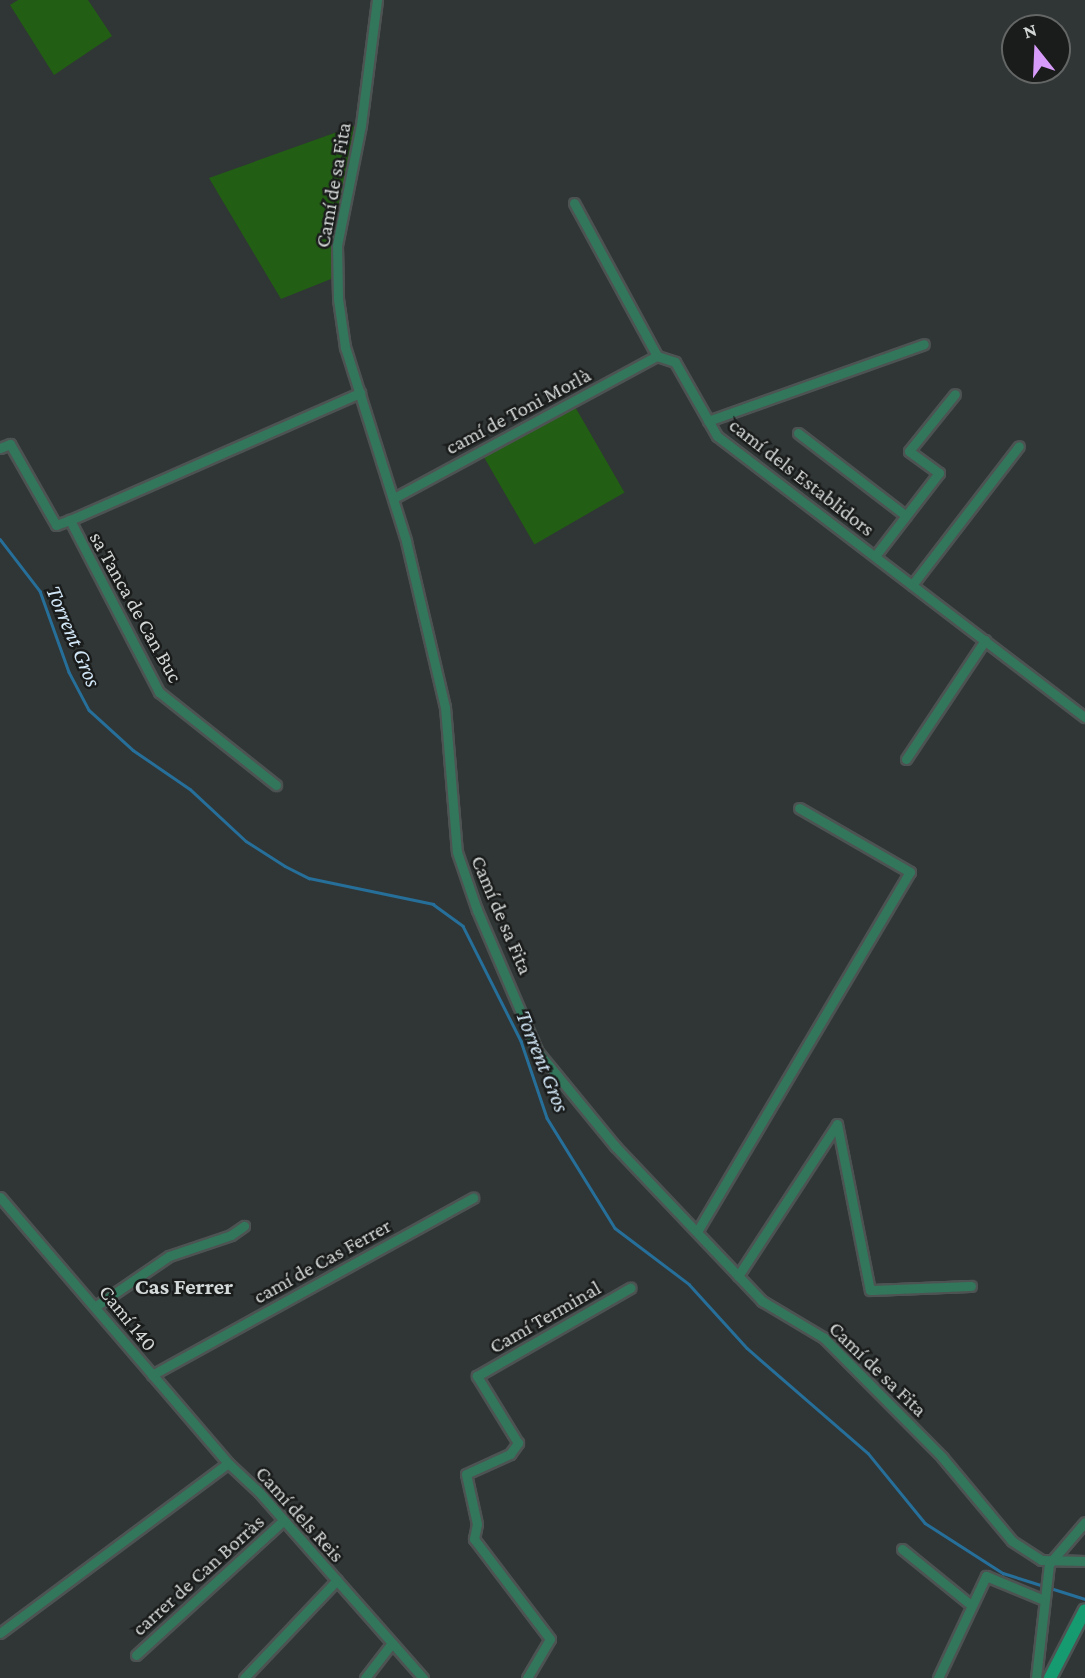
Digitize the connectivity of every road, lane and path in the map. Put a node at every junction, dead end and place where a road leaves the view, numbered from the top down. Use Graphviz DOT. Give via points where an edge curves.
graph roads {
  1 [pos="377,0"];
  2 [pos="574,202"];
  3 [pos="924,344"];
  4 [pos="657,356"];
  5 [pos="360,393"];
  6 [pos="955,394"];
  7 [pos="708,421"];
  8 [pos="798,433"];
  9 [pos="1019,446"];
  10 [pos="0,448"];
  11 [pos="394,498"];
  12 [pos="906,516"];
  13 [pos="70,520"];
  14 [pos="875,556"];
  15 [pos="912,585"];
  16 [pos="985,640"];
  17 [pos="1085,717"];
  18 [pos="906,759"];
  19 [pos="275,785"];
  20 [pos="799,808"];
  21 [pos="0,1196"];
  22 [pos="473,1198"];
  23 [pos="244,1226"];
  24 [pos="698,1230"];
  25 [pos="738,1276"];
  26 [pos="971,1286"];
  27 [pos="630,1288"];
  28 [pos="96,1306"];
  29 [pos="152,1375"];
  30 [pos="228,1463"];
  31 [pos="284,1520"];
  32 [pos="1085,1522"];
  33 [pos="902,1549"];
  34 [pos="1053,1559"];
  35 [pos="1085,1561"];
  36 [pos="337,1580"];
  37 [pos="1044,1600"];
  38 [pos="971,1605"];
  39 [pos="1083,1613"];
  40 [pos="0,1633"];
  41 [pos="392,1643"];
  42 [pos="135,1655"];
  43 [pos="244,1678"];
  44 [pos="365,1678"];
  45 [pos="423,1678"];
  46 [pos="527,1678"];
  47 [pos="938,1678"];
  48 [pos="1036,1678"];
  49 [pos="1050,1678"];
  1 -- 5 [label="street, Camí de sa Fita" via="362,125 337,245 345,347"];
  2 -- 4 [label="street, camí dels Establidors"];
  3 -- 7 [label="street"];
  4 -- 7 [label="street, camí dels Establidors" via="675,362"];
  4 -- 11 [label="street, camí de Toni Morlà"];
  5 -- 11 [label="street, Camí de sa Fita"];
  5 -- 13 [label="street, sa Tanca de Can Buc"];
  6 -- 12 [label="street" via="909,451 939,473"];
  7 -- 14 [label="street, camí dels Establidors" via="717,436"];
  8 -- 12 [label="street"];
  9 -- 15 [label="street"];
  10 -- 13 [label="street, sa Tanca de Can Buc" via="10,444 56,525"];
  11 -- 24 [label="street, Camí de sa Fita" via="445,707 457,852 477,910 538,1052 615,1146"];
  12 -- 14 [label="street"];
  13 -- 19 [label="street, sa Tanca de Can Buc" via="159,692"];
  14 -- 15 [label="street, camí dels Establidors"];
  15 -- 16 [label="street, camí dels Establidors"];
  16 -- 17 [label="street, camí dels Establidors"];
  16 -- 18 [label="street"];
  20 -- 24 [label="street" via="910,872"];
  21 -- 28 [label="street, Camí 140"];
  22 -- 29 [label="street, camí de Cas Ferrer"];
  23 -- 28 [label="street" via="231,1235 169,1256"];
  24 -- 25 [label="street, Camí de sa Fita"];
  25 -- 26 [label="street" via="838,1124 870,1290"];
  25 -- 34 [label="street, Camí de sa Fita" via="762,1301 824,1338 942,1457 1012,1541 1041,1560"];
  27 -- 46 [label="street, Camí Terminal" via="477,1376 518,1443 510,1454 466,1474 477,1524 474,1539 551,1639"];
  28 -- 29 [label="street, Camí 140"];
  29 -- 30 [label="street, Camí 140"];
  30 -- 31 [label="street, Camí dels Reis"];
  30 -- 40 [label="street, Camí dels Reis"];
  31 -- 36 [label="street, Camí dels Reis"];
  31 -- 42 [label="street, carrer de Can Borràs"];
  32 -- 34 [label="street"];
  33 -- 38 [label="street"];
  34 -- 35 [label="street, Camí de sa Fita"];
  34 -- 37 [label="street"];
  36 -- 41 [label="street, Camí dels Reis"];
  36 -- 43 [label="street"];
  37 -- 38 [label="street" via="986,1576"];
  37 -- 48 [label="street"];
  38 -- 47 [label="street"];
  39 -- 49 [label="street"];
  41 -- 44 [label="street"];
  41 -- 45 [label="street, Camí dels Reis"];
}
